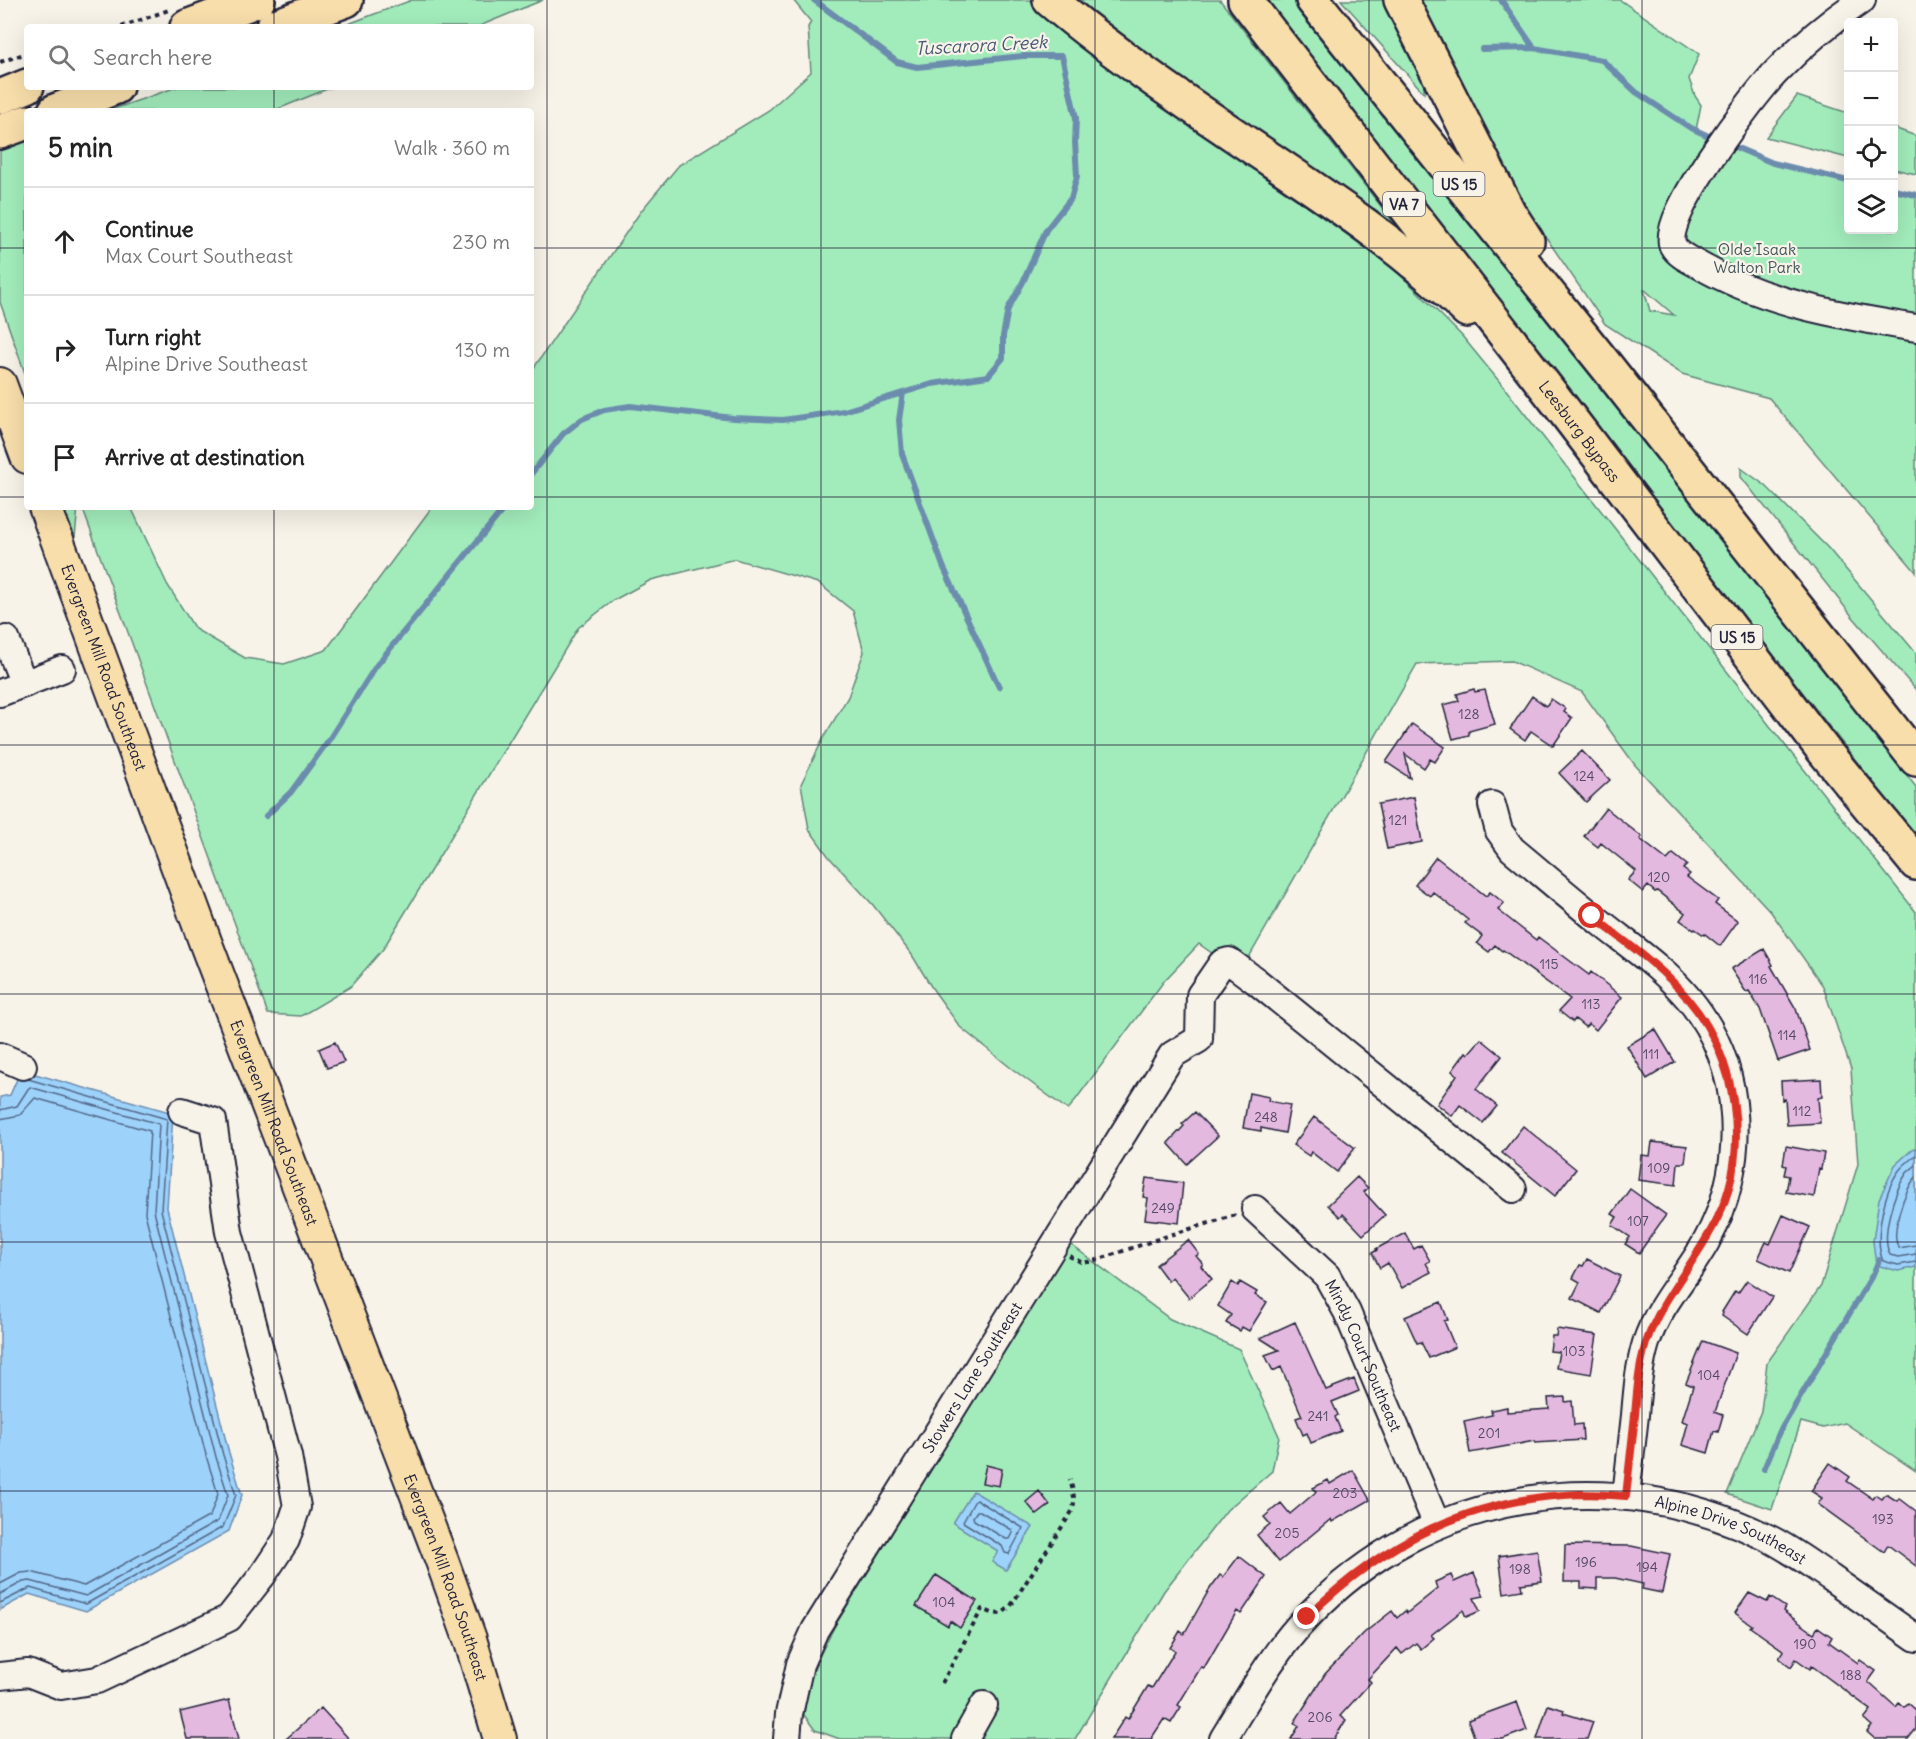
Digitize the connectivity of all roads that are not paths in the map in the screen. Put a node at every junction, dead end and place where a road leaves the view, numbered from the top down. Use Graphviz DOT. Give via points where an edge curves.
graph roads {
  1 [pos="258,0"];
  2 [pos="346,0"];
  3 [pos="1050,0"];
  4 [pos="1245,0"];
  5 [pos="1313,0"];
  6 [pos="1401,0"];
  7 [pos="1862,0"];
  8 [pos="181,17"];
  9 [pos="281,24"];
  10 [pos="24,87"];
  11 [pos="108,90"];
  12 [pos="0,97"];
  13 [pos="63,108"];
  14 [pos="24,123"];
  15 [pos="0,132"];
  16 [pos="1916,328"];
  17 [pos="1607,367"];
  18 [pos="0,384"];
  19 [pos="1562,408"];
  20 [pos="24,449"];
  21 [pos="46,510"];
  22 [pos="6,639"];
  23 [pos="62,669"];
  24 [pos="24,684"];
  25 [pos="0,693"];
  26 [pos="1916,759"];
  27 [pos="1492,805"];
  28 [pos="1916,863"];
  29 [pos="182,1111"];
  30 [pos="1513,1189"];
  31 [pos="1255,1209"];
  32 [pos="1626,1496"];
  33 [pos="1437,1525"];
  34 [pos="1916,1638"];
  35 [pos="0,1676"];
  36 [pos="984,1705"];
  37 [pos="500,1739"];
  38 [pos="787,1739"];
  39 [pos="965,1739"];
  40 [pos="1223,1739"];
  1 -- 8 [label="highway"];
  2 -- 9 [label="highway"];
  3 -- 19 [label="highway" via="1139,69 1353,215 1409,259 1455,299"];
  4 -- 19 [label="highway, Leesburg Bypass / VA 7"];
  5 -- 17 [label="highway, US 15"];
  6 -- 17 [label="highway" via="1509,213"];
  7 -- 16 [label="street" via="1777,70 1730,129 1683,204 1672,231 1672,242 1684,256 1716,275 1785,301"];
  10 -- 12 [label="highway"];
  11 -- 13 [label="highway"];
  14 -- 15 [label="highway"];
  17 -- 26 [label="highway, US 15"];
  18 -- 20 [label="main road"];
  19 -- 28 [label="highway, Leesburg Bypass / US 15" via="1824,751"];
  21 -- 37 [label="main road, Evergreen Mill Road Southeast" via="206,944 442,1561"];
  22 -- 24 [label="street"];
  23 -- 24 [label="street"];
  24 -- 25 [label="street"];
  27 -- 32 [label="street" via="1499,831 1512,849 1662,971 1690,1000 1720,1052 1730,1084 1735,1149 1730,1183 1705,1243 1659,1312 1646,1344"];
  29 -- 35 [label="street" via="213,1121 229,1232 288,1456 297,1507 286,1540 229,1618 97,1680 61,1686 28,1672"];
  30 -- 38 [label="street, Stowers Lane Southeast" via="1229,961 1222,963 1200,995 1199,1039 1172,1055 815,1630 800,1664"];
  31 -- 33 [label="street, Mindy Court Southeast" via="1327,1276 1347,1312"];
  32 -- 33 [label="street, Alpine Drive Southeast" via="1541,1497 1501,1504"];
  32 -- 34 [label="street, Alpine Drive Southeast" via="1682,1505 1768,1537"];
  33 -- 40 [label="street, Alpine Drive Southeast" via="1366,1565 1307,1617 1279,1650"];
  36 -- 39 [label="street"];
}
